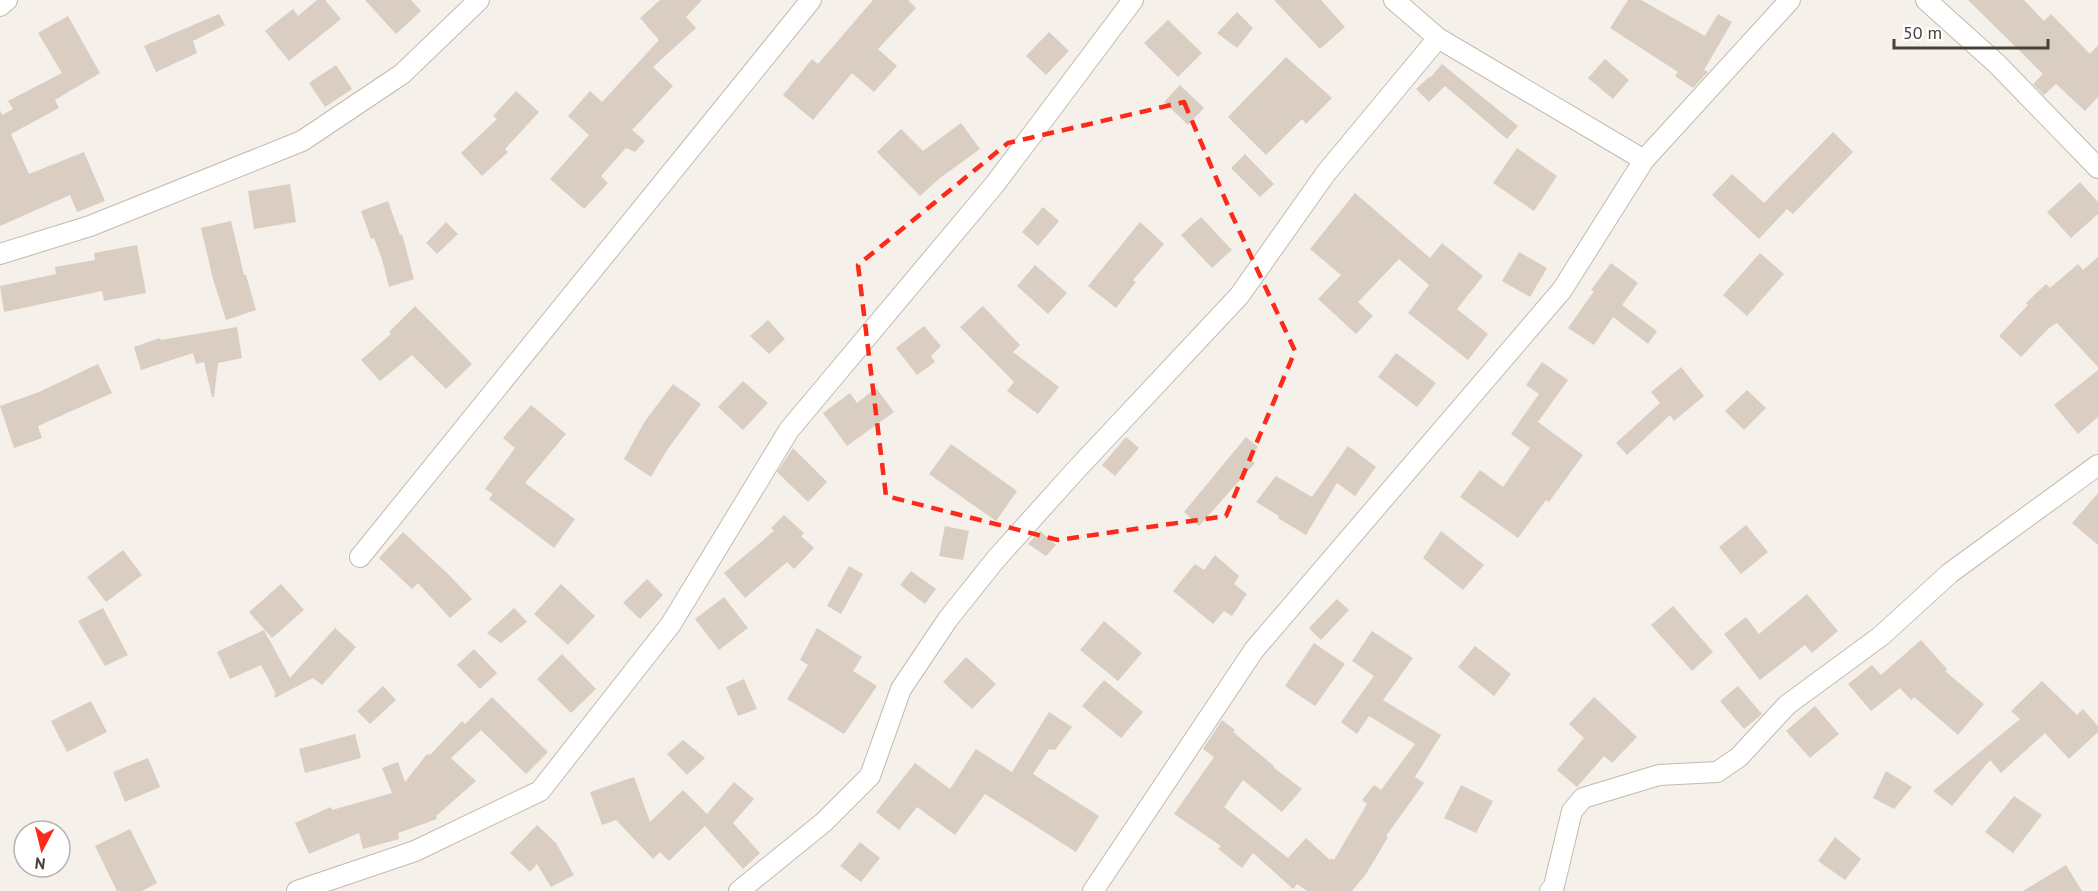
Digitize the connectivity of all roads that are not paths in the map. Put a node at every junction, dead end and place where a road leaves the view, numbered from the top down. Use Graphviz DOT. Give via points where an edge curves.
graph roads {
  1 [pos="7,0"];
  2 [pos="480,0"];
  3 [pos="811,0"];
  4 [pos="1133,0"];
  5 [pos="1394,0"];
  6 [pos="1790,0"];
  7 [pos="1926,0"];
  8 [pos="0,6"];
  9 [pos="1438,38"];
  10 [pos="1644,160"];
  11 [pos="2098,168"];
  12 [pos="0,254"];
  13 [pos="2098,465"];
  14 [pos="360,557"];
  15 [pos="297,891"];
  16 [pos="739,891"];
  17 [pos="1093,891"];
  18 [pos="1550,891"];
  1 -- 8 [label="street"];
  2 -- 12 [label="street" via="402,74 302,141 90,226"];
  3 -- 14 [label="street"];
  4 -- 15 [label="street" via="995,184 789,430 671,624 540,791 415,851"];
  5 -- 9 [label="street"];
  6 -- 10 [label="street"];
  7 -- 11 [label="street" via="1997,64"];
  9 -- 10 [label="street"];
  9 -- 16 [label="street" via="1326,173 1239,296 1038,513 948,619 901,689 870,776 824,822"];
  10 -- 17 [label="street" via="1562,290 1254,650"];
  13 -- 18 [label="street" via="1950,573 1881,636 1787,705 1739,758 1717,772 1659,775 1583,798 1572,811"];
}
